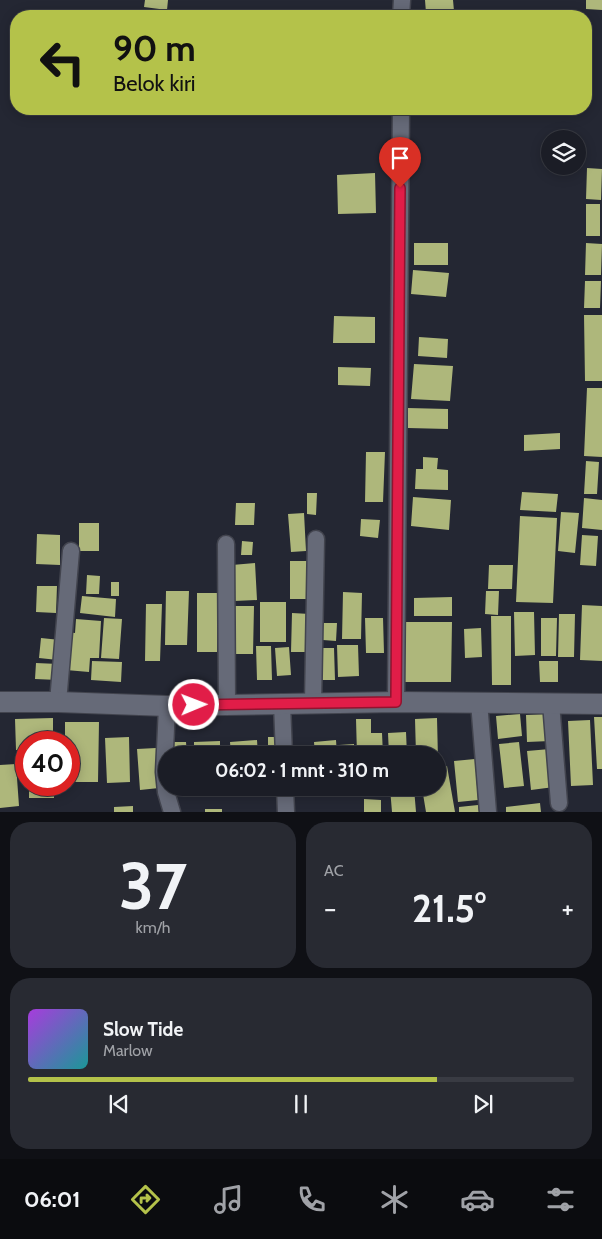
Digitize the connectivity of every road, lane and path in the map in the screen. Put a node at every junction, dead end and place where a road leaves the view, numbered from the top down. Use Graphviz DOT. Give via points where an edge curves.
graph roads {
  1 [pos="401,115"];
  2 [pos="316,539"];
  3 [pos="226,544"];
  4 [pos="71,551"];
  5 [pos="0,702"];
  6 [pos="58,702"];
  7 [pos="396,702"];
  8 [pos="479,702"];
  9 [pos="313,703"];
  10 [pos="550,703"];
  11 [pos="282,704"];
  12 [pos="602,704"];
  13 [pos="227,705"];
  14 [pos="167,706"];
  15 [pos="284,746"];
  16 [pos="285,796"];
  17 [pos="559,803"];
  18 [pos="172,812"];
  19 [pos="286,812"];
  20 [pos="488,812"];
  1 -- 7 [label="street"];
  2 -- 9 [label="street"];
  3 -- 13 [label="street"];
  4 -- 6 [label="street"];
  5 -- 6 [label="street"];
  6 -- 14 [label="street"];
  7 -- 8 [label="street"];
  7 -- 9 [label="street"];
  8 -- 10 [label="street"];
  8 -- 20 [label="street"];
  9 -- 11 [label="street"];
  10 -- 12 [label="street"];
  10 -- 17 [label="street"];
  11 -- 13 [label="street"];
  11 -- 15 [label="street"];
  13 -- 14 [label="street"];
  14 -- 18 [label="street" via="164,772"];
  16 -- 19 [label="street"];
}
